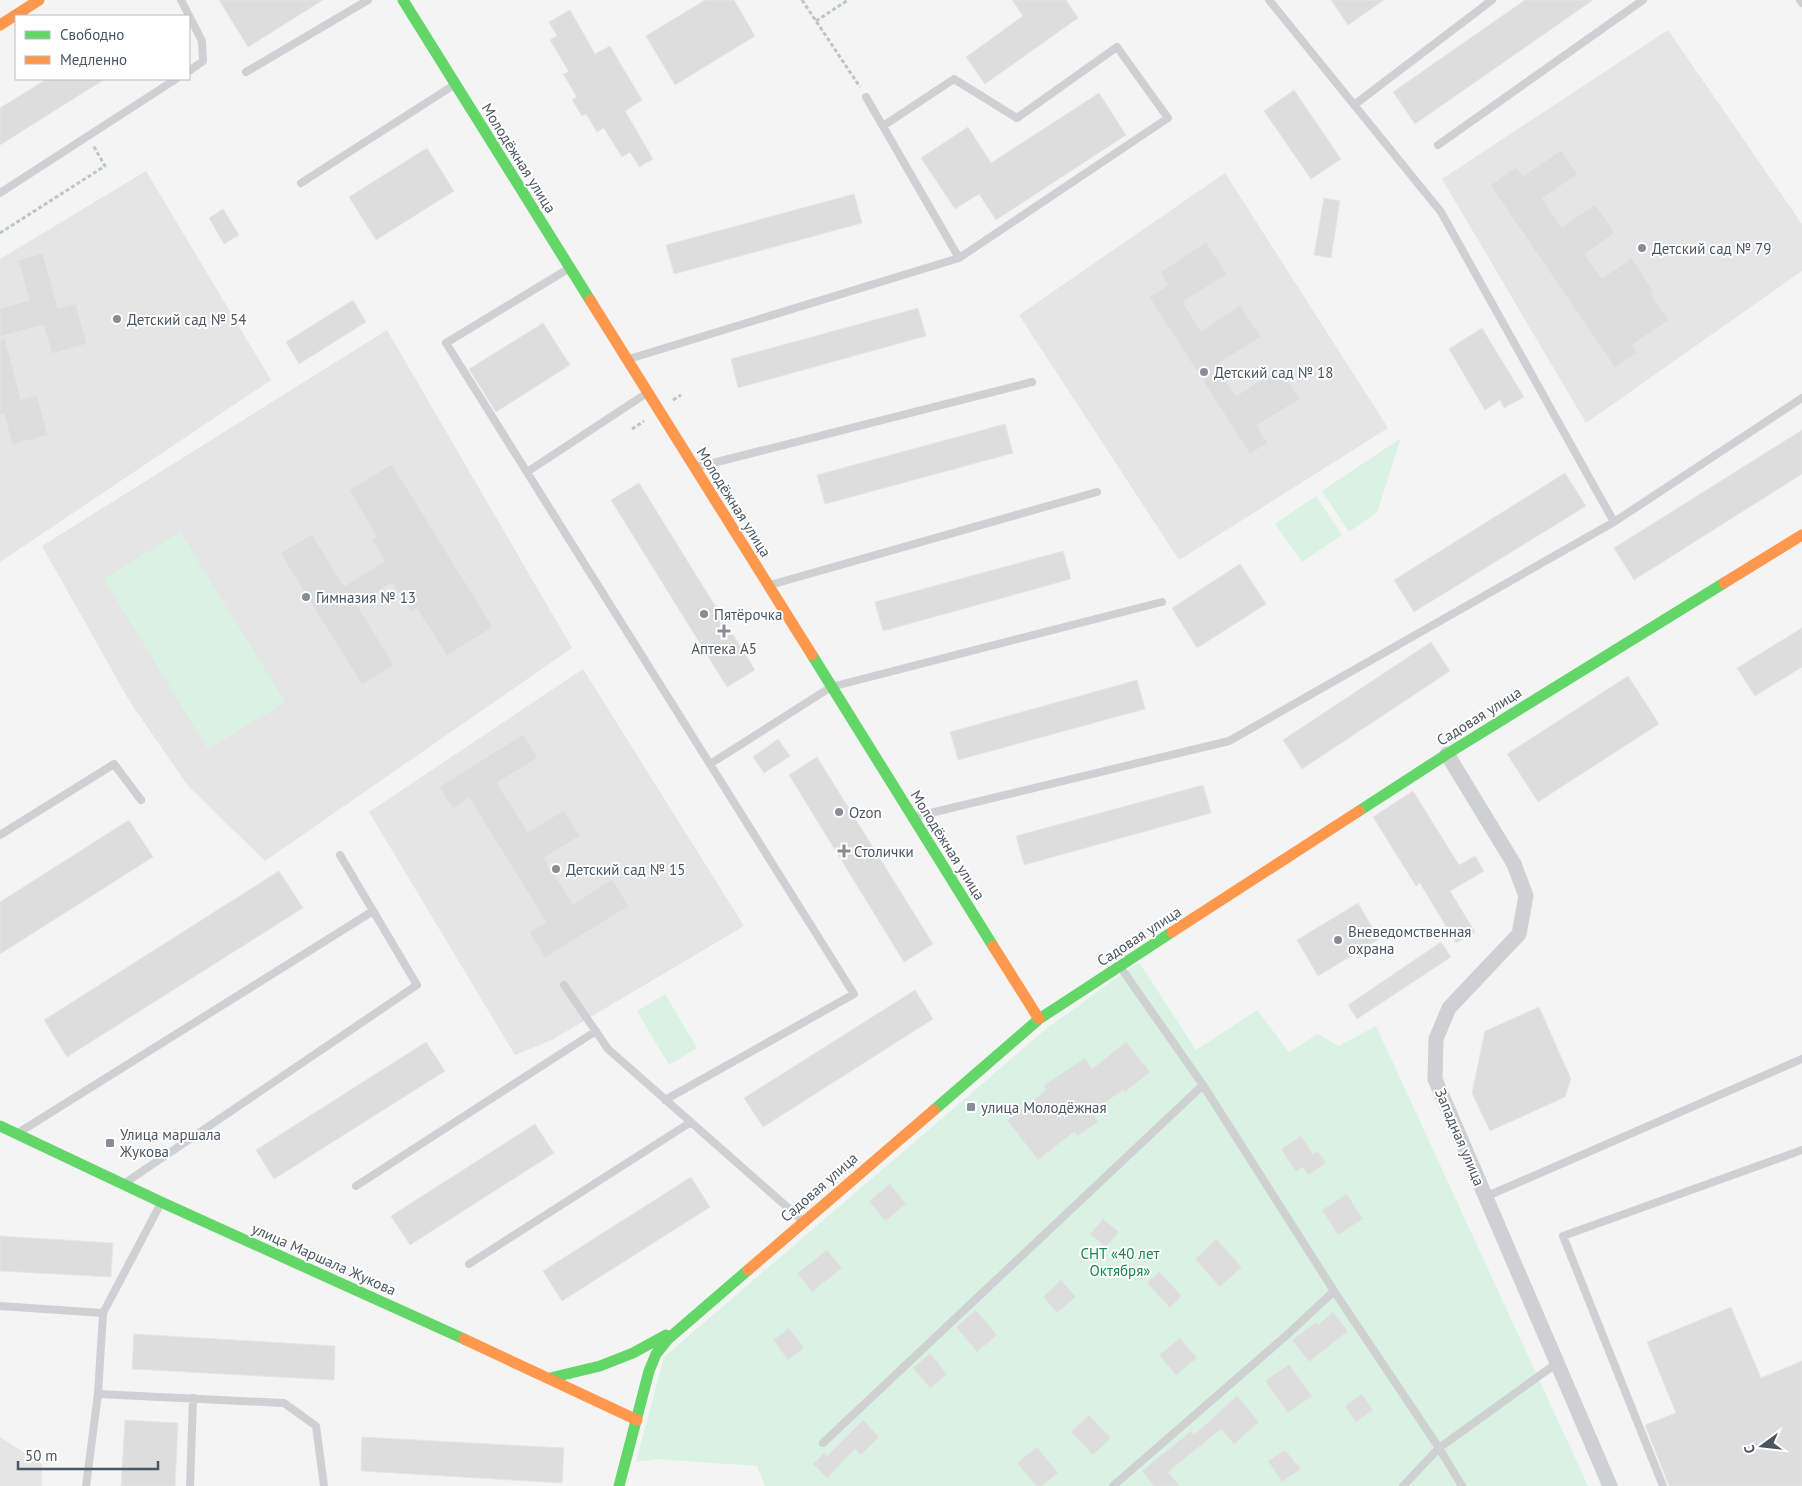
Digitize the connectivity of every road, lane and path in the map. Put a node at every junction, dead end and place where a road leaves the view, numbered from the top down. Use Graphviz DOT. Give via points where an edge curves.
graph roads {
  1 [pos="39,0"];
  2 [pos="181,0"];
  3 [pos="368,0"];
  4 [pos="403,0"];
  5 [pos="802,0"];
  6 [pos="848,0"];
  7 [pos="1269,0"];
  8 [pos="1492,0"];
  9 [pos="1643,0"];
  10 [pos="1800,0"];
  11 [pos="1802,4"];
  12 [pos="15,15"];
  13 [pos="16,15"];
  14 [pos="189,15"];
  15 [pos="190,18"];
  16 [pos="816,21"];
  17 [pos="0,25"];
  18 [pos="190,70"];
  19 [pos="246,72"];
  20 [pos="174,80"];
  21 [pos="456,84"];
  22 [pos="866,97"];
  23 [pos="1354,105"];
  24 [pos="883,126"];
  25 [pos="88,136"];
  26 [pos="1438,145"];
  27 [pos="300,183"];
  28 [pos="0,193"];
  29 [pos="0,233"];
  30 [pos="959,258"];
  31 [pos="570,268"];
  32 [pos="627,359"];
  33 [pos="1032,382"];
  34 [pos="648,392"];
  35 [pos="1802,398"];
  36 [pos="695,467"];
  37 [pos="527,472"];
  38 [pos="1097,492"];
  39 [pos="1614,522"];
  40 [pos="1800,540"];
  41 [pos="768,585"];
  42 [pos="1162,602"];
  43 [pos="832,687"];
  44 [pos="1446,754"];
  45 [pos="710,764"];
  46 [pos="141,800"];
  47 [pos="912,817"];
  48 [pos="0,835"];
  49 [pos="340,855"];
  50 [pos="373,911"];
  51 [pos="1119,966"];
  52 [pos="564,985"];
  53 [pos="1039,1020"];
  54 [pos="596,1031"];
  55 [pos="1802,1059"];
  56 [pos="1203,1085"];
  57 [pos="665,1100"];
  58 [pos="690,1122"];
  59 [pos="0,1126"];
  60 [pos="16,1134"];
  61 [pos="1802,1150"];
  62 [pos="123,1184"];
  63 [pos="356,1186"];
  64 [pos="1485,1196"];
  65 [pos="161,1202"];
  66 [pos="803,1222"];
  67 [pos="469,1264"];
  68 [pos="1334,1291"];
  69 [pos="0,1306"];
  70 [pos="103,1313"];
  71 [pos="679,1329"];
  72 [pos="1557,1364"];
  73 [pos="550,1378"];
  74 [pos="98,1394"];
  75 [pos="193,1398"];
  76 [pos="637,1420"];
  77 [pos="823,1443"];
  78 [pos="1439,1448"];
  79 [pos="86,1486"];
  80 [pos="190,1486"];
  81 [pos="324,1486"];
  82 [pos="619,1486"];
  83 [pos="1113,1486"];
  84 [pos="1403,1486"];
  85 [pos="1462,1486"];
  86 [pos="1610,1486"];
  87 [pos="1664,1486"];
  1 -- 13 [label="street"];
  2 -- 14 [label="lane"];
  3 -- 19 [label="lane"];
  4 -- 21 [label="street, Молодёжная улица"];
  5 -- 16 [label="path"];
  6 -- 16 [label="path"];
  7 -- 23 [label="lane"];
  8 -- 23 [label="lane"];
  9 -- 26 [label="lane"];
  10 -- 11 [label="lane"];
  12 -- 17 [label="street"];
  15 -- 18 [label="lane" via="202,41 203,61"];
  16 -- 22 [label="path"];
  20 -- 25 [label="lane"];
  21 -- 27 [label="lane"];
  21 -- 31 [label="street, Молодёжная улица"];
  22 -- 24 [label="lane"];
  23 -- 39 [label="lane" via="1441,212"];
  24 -- 30 [label="lane"];
  24 -- 30 [label="lane" via="954,79 1017,118 1117,47 1168,118"];
  25 -- 28 [label="lane"];
  25 -- 29 [label="path" via="105,166"];
  30 -- 32 [label="lane"];
  31 -- 32 [label="street, Молодёжная улица"];
  31 -- 37 [label="lane" via="446,343"];
  32 -- 34 [label="street, Молодёжная улица"];
  33 -- 36 [label="lane"];
  34 -- 36 [label="street, Молодёжная улица"];
  34 -- 37 [label="lane"];
  35 -- 39 [label="lane"];
  36 -- 41 [label="street, Молодёжная улица"];
  37 -- 45 [label="lane"];
  38 -- 41 [label="lane"];
  39 -- 47 [label="lane" via="1229,742"];
  40 -- 44 [label="street, Садовая улица"];
  41 -- 43 [label="street, Молодёжная улица"];
  42 -- 43 [label="lane"];
  43 -- 45 [label="lane"];
  43 -- 47 [label="street, Молодёжная улица"];
  44 -- 51 [label="street, Садовая улица"];
  44 -- 64 [label="street, Западная улица" via="1514,864 1526,896 1519,934 1449,1008 1436,1039 1435,1079"];
  45 -- 57 [label="lane" via="854,994"];
  46 -- 48 [label="lane" via="114,764"];
  47 -- 53 [label="street, Молодёжная улица"];
  49 -- 50 [label="lane"];
  50 -- 60 [label="lane"];
  50 -- 62 [label="lane" via="417,986"];
  51 -- 53 [label="street, Садовая улица"];
  51 -- 56 [label="lane"];
  52 -- 54 [label="lane"];
  53 -- 66 [label="street, Садовая улица"];
  54 -- 57 [label="lane" via="608,1049"];
  54 -- 63 [label="lane"];
  55 -- 64 [label="lane"];
  56 -- 68 [label="lane"];
  56 -- 77 [label="lane"];
  57 -- 58 [label="lane"];
  58 -- 66 [label="lane"];
  58 -- 67 [label="lane"];
  59 -- 60 [label="street, улица Маршала Жукова"];
  60 -- 62 [label="street, улица Маршала Жукова"];
  61 -- 87 [label="lane" via="1563,1236"];
  62 -- 65 [label="street, улица Маршала Жукова"];
  64 -- 72 [label="street, Западная улица"];
  65 -- 70 [label="lane"];
  65 -- 73 [label="street, улица Маршала Жукова"];
  66 -- 71 [label="street, Садовая улица"];
  68 -- 78 [label="lane"];
  68 -- 83 [label="lane"];
  69 -- 70 [label="lane"];
  70 -- 74 [label="lane"];
  71 -- 73 [label="street" via="600,1366"];
  71 -- 76 [label="street, Садовая улица" via="656,1354"];
  72 -- 78 [label="lane"];
  72 -- 86 [label="street, Западная улица"];
  73 -- 76 [label="street, улица Маршала Жукова"];
  74 -- 75 [label="lane"];
  74 -- 79 [label="lane"];
  75 -- 80 [label="lane"];
  75 -- 81 [label="lane" via="284,1403 316,1426"];
  76 -- 82 [label="street, Садовая улица"];
  78 -- 84 [label="lane"];
  78 -- 85 [label="lane"];
}
